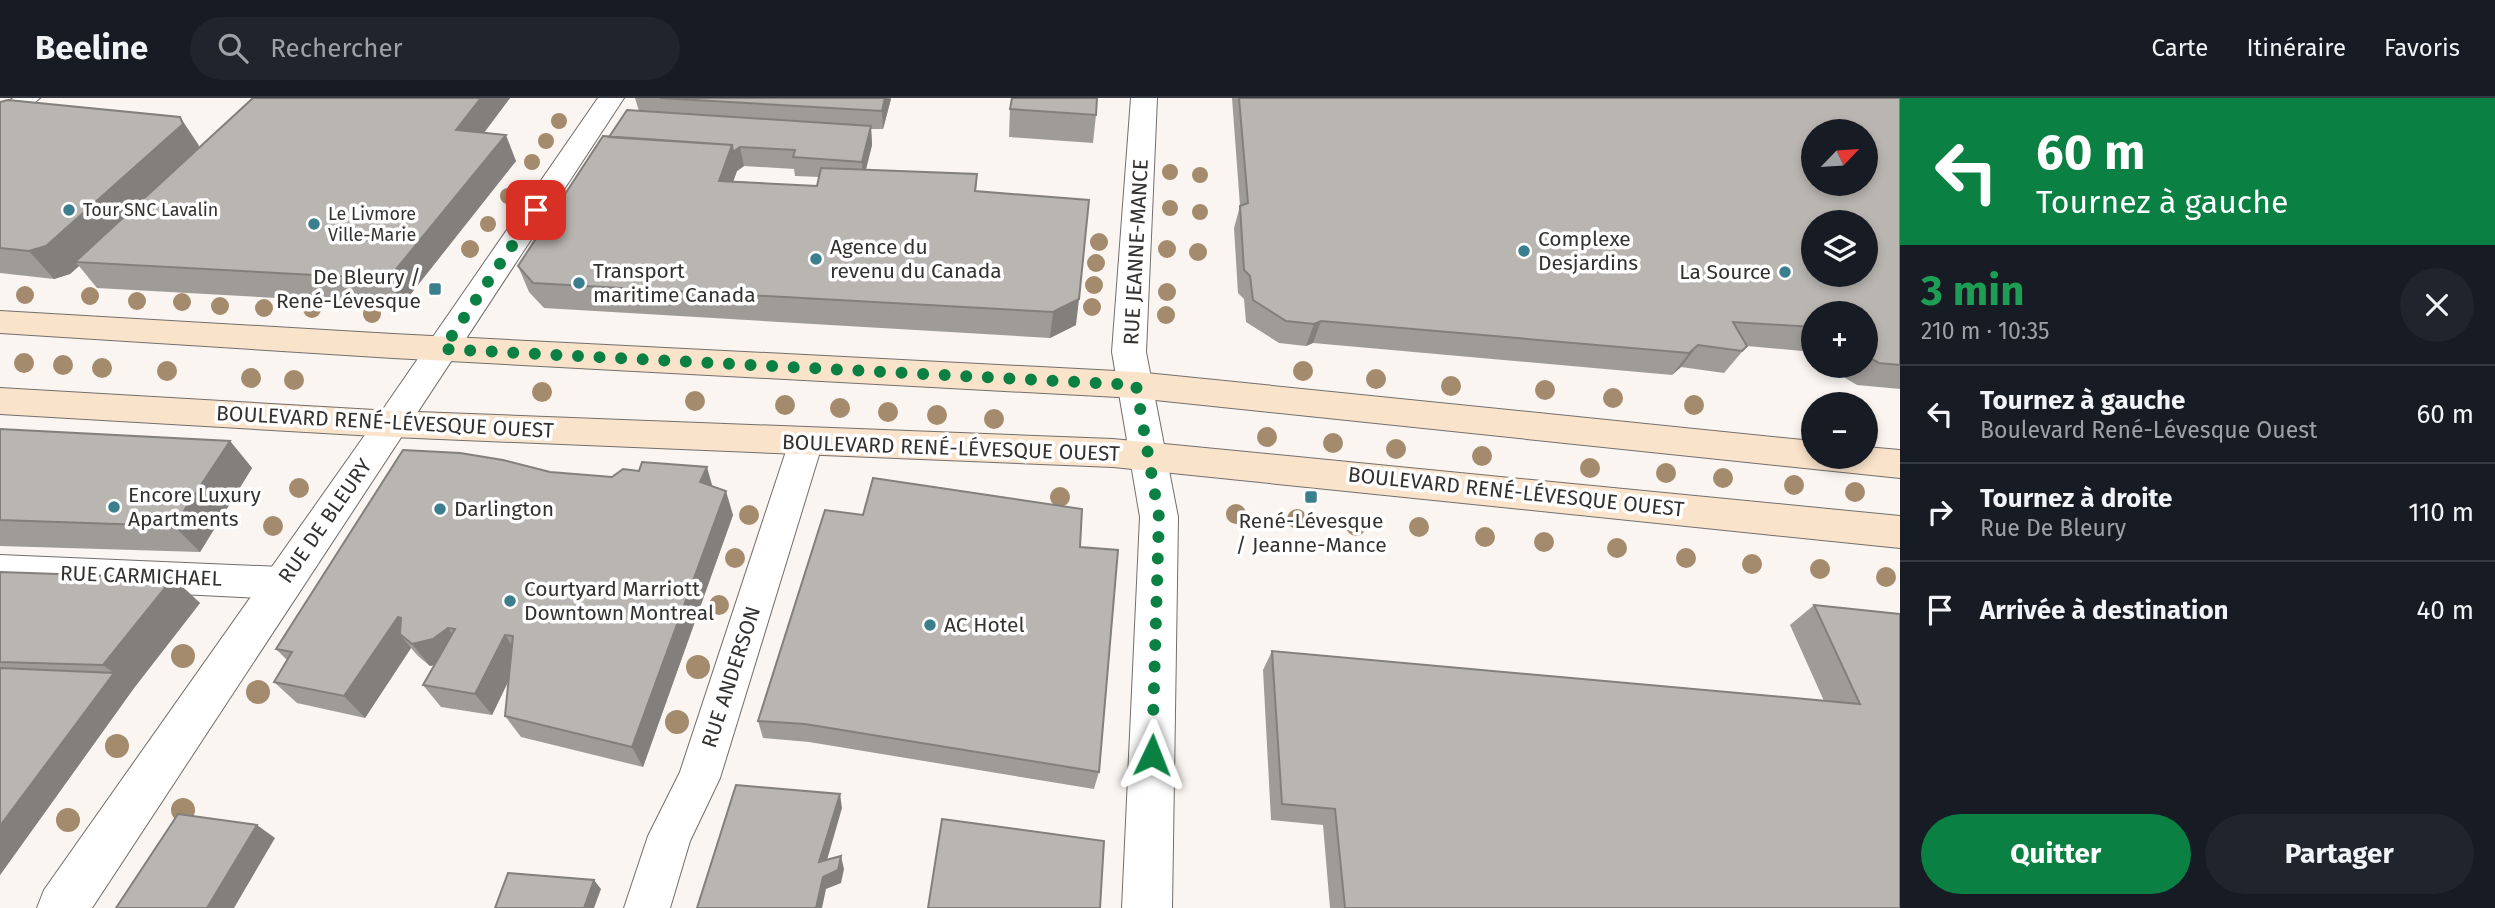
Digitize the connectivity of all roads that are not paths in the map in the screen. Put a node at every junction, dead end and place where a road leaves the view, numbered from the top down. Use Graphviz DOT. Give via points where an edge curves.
graph roads {
  1 [pos="28,98"];
  2 [pos="611,98"];
  3 [pos="1144,98"];
  4 [pos="0,119"];
  5 [pos="0,322"];
  6 [pos="443,349"];
  7 [pos="1136,385"];
  8 [pos="0,401"];
  9 [pos="393,424"];
  10 [pos="806,442"];
  11 [pos="1801,454"];
  12 [pos="1146,456"];
  13 [pos="1878,462"];
  14 [pos="1900,464"];
  15 [pos="1900,531"];
  16 [pos="0,570"];
  17 [pos="282,583"];
  18 [pos="62,908"];
  19 [pos="647,908"];
  20 [pos="1147,908"];
  1 -- 4 [label="street"];
  2 -- 6 [label="street, RUE DE BLEURY"];
  3 -- 7 [label="street, RUE JEANNE-MANCE" via="1129,352"];
  5 -- 6 [label="main road"];
  6 -- 7 [label="main road"];
  6 -- 9 [label="street, RUE DE BLEURY"];
  7 -- 11 [label="main road"];
  7 -- 12 [label="street, RUE JEANNE-MANCE"];
  8 -- 9 [label="main road, BOULEVARD RENÉ-LÉVESQUE OUEST"];
  9 -- 10 [label="main road, BOULEVARD RENÉ-LÉVESQUE OUEST"];
  9 -- 17 [label="street, RUE DE BLEURY"];
  10 -- 12 [label="main road, BOULEVARD RENÉ-LÉVESQUE OUEST"];
  10 -- 19 [label="street, RUE ANDERSON" via="699,778 670,836"];
  12 -- 15 [label="main road, BOULEVARD RENÉ-LÉVESQUE OUEST"];
  12 -- 20 [label="street, RUE JEANNE-MANCE" via="1159,517"];
  13 -- 14 [label="main road"];
  16 -- 17 [label="street, RUE CARMICHAEL"];
  17 -- 18 [label="street, RUE DE BLEURY"];
}
